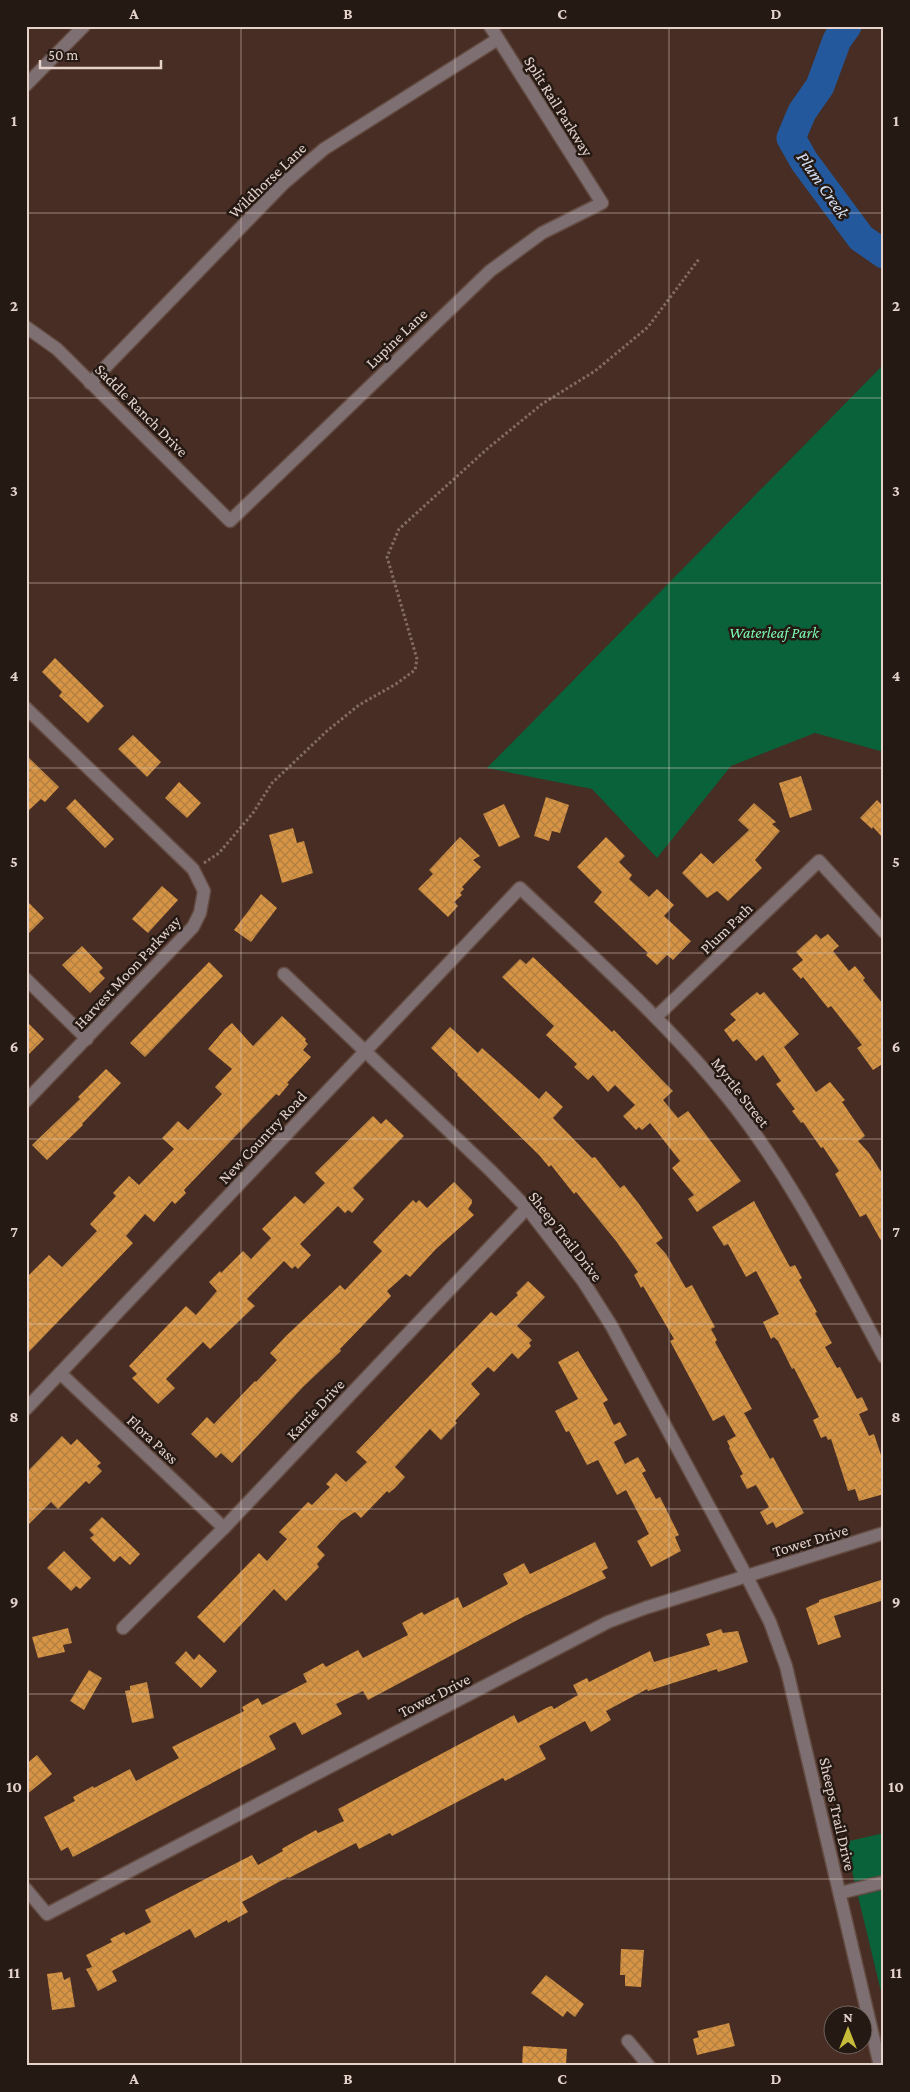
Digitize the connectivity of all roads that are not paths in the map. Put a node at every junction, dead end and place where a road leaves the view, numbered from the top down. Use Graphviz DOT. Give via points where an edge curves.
graph roads {
  1 [pos="84,26"];
  2 [pos="490,26"];
  3 [pos="498,39"];
  4 [pos="29,78"];
  5 [pos="602,203"];
  6 [pos="26,327"];
  7 [pos="90,383"];
  8 [pos="230,521"];
  9 [pos="26,708"];
  10 [pos="520,888"];
  11 [pos="884,932"];
  12 [pos="284,974"];
  13 [pos="26,979"];
  14 [pos="656,1018"];
  15 [pos="87,1038"];
  16 [pos="365,1052"];
  17 [pos="26,1101"];
  18 [pos="527,1208"];
  19 [pos="884,1356"];
  20 [pos="60,1373"];
  21 [pos="26,1409"];
  22 [pos="224,1528"];
  23 [pos="884,1534"];
  24 [pos="747,1577"];
  25 [pos="123,1628"];
  26 [pos="884,1882"];
  27 [pos="26,1889"];
  28 [pos="840,1893"];
  29 [pos="628,2041"];
  30 [pos="881,2057"];
  31 [pos="650,2066"];
  1 -- 4 [label="street"];
  2 -- 3 [label="street, Split Rail Parkway"];
  3 -- 5 [label="street, Split Rail Parkway"];
  3 -- 7 [label="street, Wildhorse Lane" via="317,155 283,184"];
  5 -- 8 [label="street, Lupine Lane" via="542,233 490,271"];
  6 -- 7 [label="street, Saddle Ranch Drive" via="57,350"];
  7 -- 8 [label="street, Saddle Ranch Drive"];
  9 -- 15 [label="street, Harvest Moon Parkway" via="192,870 204,891 194,927"];
  10 -- 14 [label="street, Myrtle Street"];
  10 -- 16 [label="street, New Country Road"];
  11 -- 14 [label="street, Plum Path" via="819,861"];
  12 -- 16 [label="street, Sheep Trail Drive"];
  13 -- 15 [label="street"];
  14 -- 19 [label="street, Myrtle Street" via="729,1099 769,1154 805,1212"];
  15 -- 17 [label="street, Harvest Moon Parkway"];
  16 -- 18 [label="street, Sheep Trail Drive"];
  16 -- 20 [label="street, New Country Road"];
  18 -- 22 [label="street, Karrie Drive"];
  18 -- 24 [label="street, Sheep Trail Drive" via="583,1281 611,1325"];
  20 -- 21 [label="street, New Country Road"];
  20 -- 22 [label="street, Flora Pass"];
  22 -- 25 [label="street, Karrie Drive"];
  23 -- 24 [label="street, Tower Drive"];
  24 -- 27 [label="street, Tower Drive" via="608,1622 46,1914"];
  24 -- 28 [label="street, Sheeps Trail Drive" via="770,1622 786,1666"];
  26 -- 28 [label="street"];
  28 -- 30 [label="street, Sheeps Trail Drive"];
  29 -- 31 [label="street"];
}
